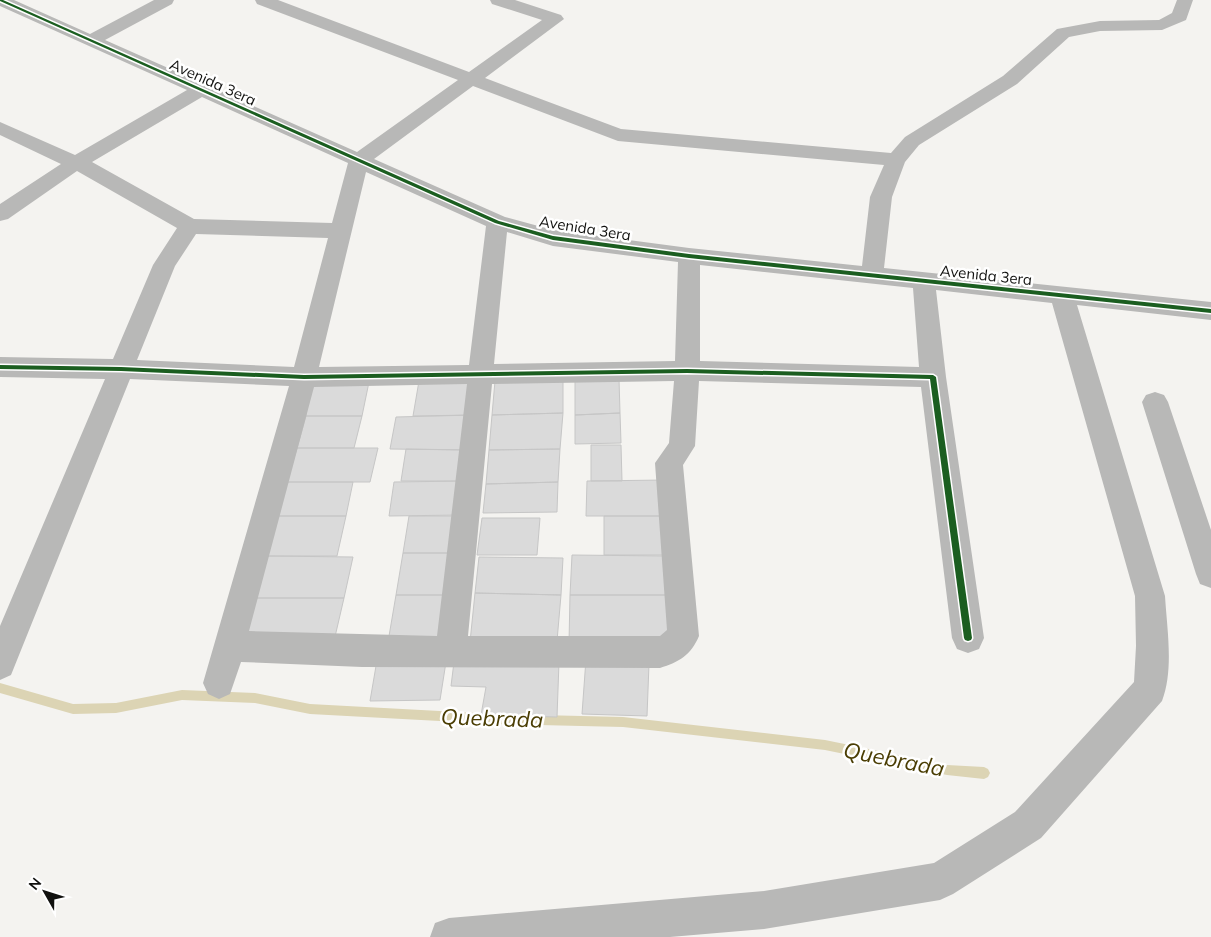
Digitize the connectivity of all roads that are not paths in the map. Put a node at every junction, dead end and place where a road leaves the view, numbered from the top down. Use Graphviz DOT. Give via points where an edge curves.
graph roads {
  1 [pos="0,0"];
  2 [pos="166,0"];
  3 [pos="263,0"];
  4 [pos="498,0"];
  5 [pos="1185,0"];
  6 [pos="92,40"];
  7 [pos="469,80"];
  8 [pos="201,90"];
  9 [pos="0,128"];
  10 [pos="359,160"];
  11 [pos="896,160"];
  12 [pos="76,163"];
  13 [pos="0,214"];
  14 [pos="497,222"];
  15 [pos="190,226"];
  16 [pos="340,231"];
  17 [pos="689,256"];
  18 [pos="872,276"];
  19 [pos="924,282"];
  20 [pos="1062,296"];
  21 [pos="1211,311"];
  22 [pos="0,367"];
  23 [pos="120,369"];
  24 [pos="687,371"];
  25 [pos="482,376"];
  26 [pos="304,377"];
  27 [pos="933,377"];
  28 [pos="1155,402"];
  29 [pos="1211,574"];
  30 [pos="968,638"];
  31 [pos="229,646"];
  32 [pos="451,651"];
  33 [pos="0,664"];
  34 [pos="218,683"];
  35 [pos="449,937"];
  1 -- 6 [label="street, Avenida 3era"];
  2 -- 6 [label="street"];
  3 -- 7 [label="street"];
  4 -- 7 [label="street" via="555,19"];
  5 -- 11 [label="street" via="1180,16 1162,25 1100,26 1063,33 1010,80 912,141"];
  6 -- 8 [label="street, Avenida 3era"];
  7 -- 10 [label="street"];
  7 -- 11 [label="street" via="618,135"];
  8 -- 10 [label="street, Avenida 3era"];
  8 -- 12 [label="street"];
  9 -- 12 [label="street"];
  10 -- 14 [label="street, Avenida 3era"];
  10 -- 16 [label="street"];
  11 -- 18 [label="street" via="881,197"];
  12 -- 13 [label="street"];
  12 -- 15 [label="street"];
  14 -- 17 [label="street, Avenida 3era" via="553,238"];
  14 -- 25 [label="street"];
  15 -- 16 [label="street"];
  15 -- 23 [label="street" via="164,264"];
  16 -- 26 [label="street"];
  17 -- 18 [label="street, Avenida 3era"];
  17 -- 24 [label="street"];
  18 -- 19 [label="street, Avenida 3era"];
  19 -- 20 [label="street, Avenida 3era"];
  19 -- 27 [label="street"];
  20 -- 21 [label="street, Avenida 3era"];
  20 -- 35 [label="street" via="1150,596 1150,689 1028,825 940,882 764,910"];
  22 -- 23 [label="street"];
  23 -- 26 [label="street"];
  23 -- 33 [label="street"];
  24 -- 25 [label="street"];
  24 -- 27 [label="street"];
  24 -- 32 [label="street" via="682,446 669,463 683,636 670,649 660,652"];
  25 -- 26 [label="street"];
  25 -- 32 [label="street"];
  26 -- 31 [label="street"];
  27 -- 30 [label="street"];
  28 -- 29 [label="street"];
  31 -- 32 [label="street" via="362,652"];
  31 -- 34 [label="street"];
}
